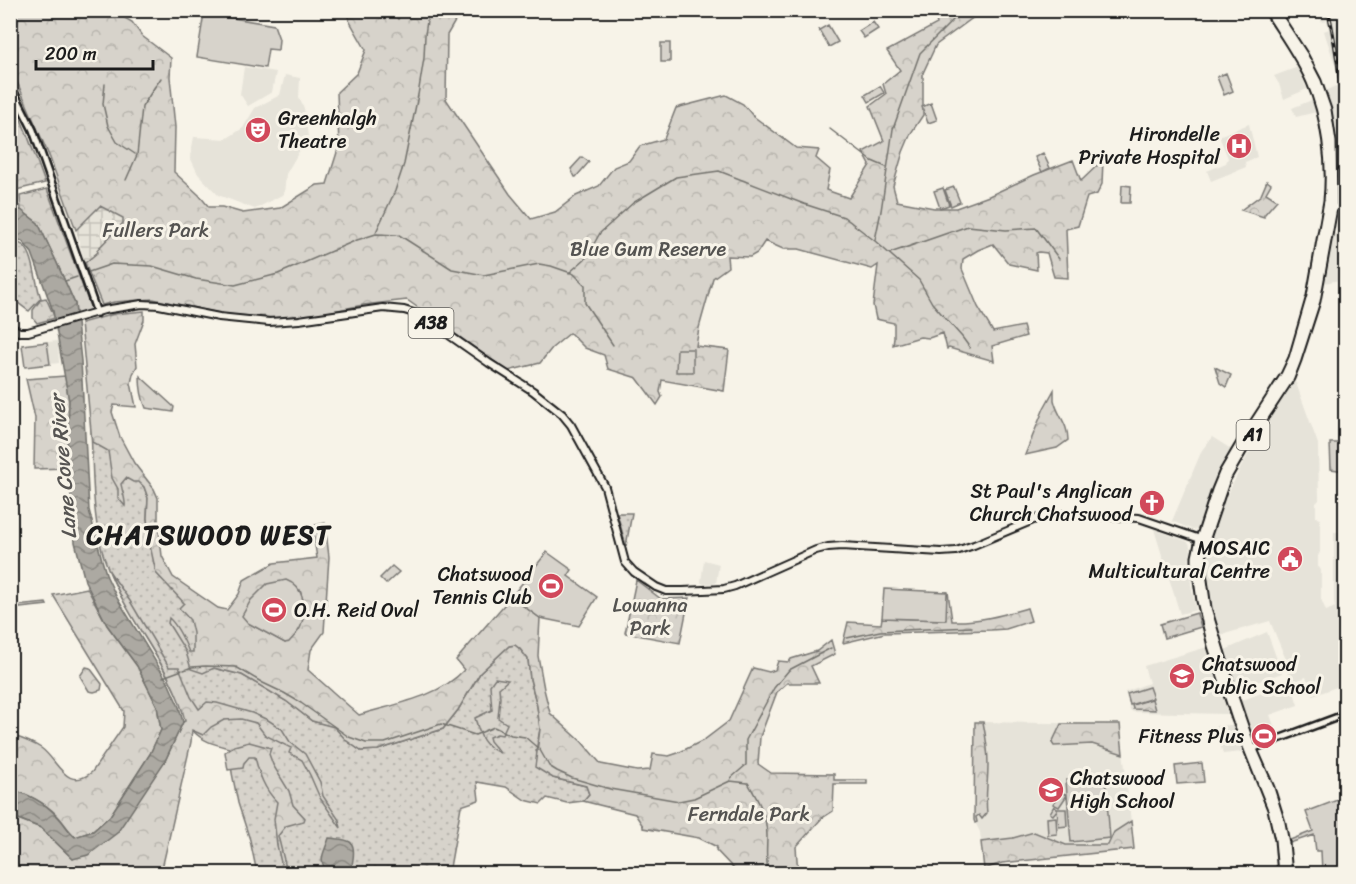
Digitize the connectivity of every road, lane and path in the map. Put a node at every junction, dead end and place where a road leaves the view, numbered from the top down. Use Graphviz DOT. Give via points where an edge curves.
graph roads {
  1 [pos="1268,10"];
  2 [pos="1274,10"];
  3 [pos="10,84"];
  4 [pos="1344,206"];
  5 [pos="1330,209"];
  6 [pos="97,313"];
  7 [pos="10,326"];
  8 [pos="1202,540"];
  9 [pos="1346,714"];
  10 [pos="1251,750"];
  11 [pos="1282,873"];
  12 [pos="1288,873"];
  1 -- 5 [label="highway, A1" via="1299,58 1317,99 1328,156"];
  2 -- 5 [label="highway, A1" via="1304,56 1327,110 1332,142"];
  3 -- 6 [label="main road" via="33,130"];
  4 -- 5 [label="main road"];
  5 -- 8 [label="highway, A1" via="1313,311 1288,383 1233,466"];
  6 -- 7 [label="main road, A38" via="23,332"];
  6 -- 8 [label="main road, A38" via="147,304 261,322 387,308 419,315 533,391 567,419 604,487 629,568 661,590 724,589 828,547 956,551 1036,519 1060,514 1139,518"];
  8 -- 10 [label="highway, A1" via="1206,604"];
  9 -- 10 [label="main road"];
  10 -- 11 [label="highway, A1" via="1276,824"];
  10 -- 12 [label="highway, A1" via="1270,788 1281,823"];
}
